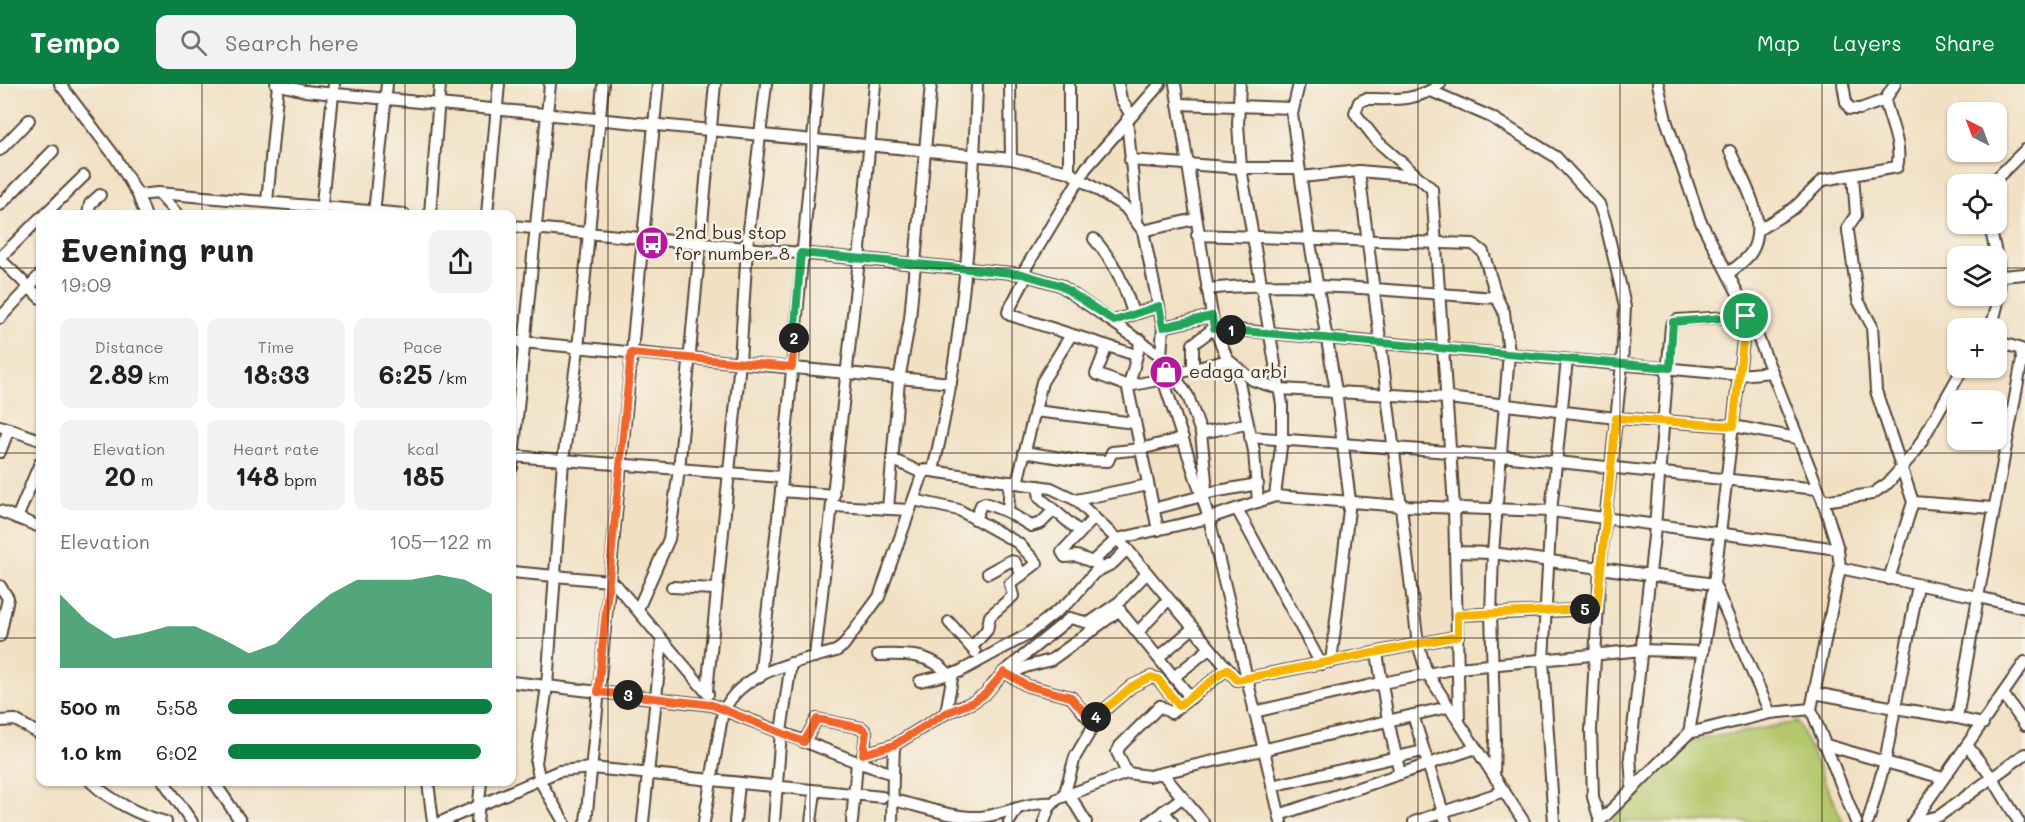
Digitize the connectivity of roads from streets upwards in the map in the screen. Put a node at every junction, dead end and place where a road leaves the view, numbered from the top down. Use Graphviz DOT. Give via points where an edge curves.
graph roads {
  1 [pos="60,84"];
  2 [pos="277,84"];
  3 [pos="387,84"];
  4 [pos="440,84"];
  5 [pos="499,84"];
  6 [pos="550,84"];
  7 [pos="603,84"];
  8 [pos="658,84"];
  9 [pos="715,84"];
  10 [pos="766,84"];
  11 [pos="818,84"];
  12 [pos="875,84"];
  13 [pos="931,84"];
  14 [pos="977,84"];
  15 [pos="1010,84"];
  16 [pos="1069,84"];
  17 [pos="1118,84"];
  18 [pos="1148,84"];
  19 [pos="1160,84"];
  20 [pos="1175,84"];
  21 [pos="1240,84"];
  22 [pos="1299,84"];
  23 [pos="1658,84"];
  24 [pos="1844,84"];
  25 [pos="1895,84"];
  26 [pos="333,88"];
  27 [pos="1436,88"];
  28 [pos="1148,97"];
  29 [pos="385,98"];
  30 [pos="1885,100"];
  31 [pos="438,104"];
  32 [pos="1178,104"];
  33 [pos="1239,105"];
  34 [pos="1293,108"];
  35 [pos="497,110"];
  36 [pos="548,114"];
  37 [pos="1129,117"];
  38 [pos="29,120"];
  39 [pos="600,120"];
  40 [pos="654,125"];
  41 [pos="711,130"];
  42 [pos="760,134"];
  43 [pos="813,141"];
  44 [pos="869,147"];
  45 [pos="0,150"];
  46 [pos="2025,150"];
  47 [pos="53,151"];
  48 [pos="1730,151"];
  49 [pos="925,152"];
  50 [pos="975,155"];
  51 [pos="1011,159"];
  52 [pos="1130,160"];
  53 [pos="1189,166"];
  54 [pos="1241,168"];
  55 [pos="1359,171"];
  56 [pos="1069,172"];
  57 [pos="1300,172"];
  58 [pos="2001,174"];
  59 [pos="1853,175"];
  60 [pos="84,176"];
  61 [pos="1417,176"];
  62 [pos="1080,178"];
  63 [pos="158,193"];
  64 [pos="100,195"];
  65 [pos="138,195"];
  66 [pos="267,202"];
  67 [pos="0,205"];
  68 [pos="49,210"];
  69 [pos="89,210"];
  70 [pos="140,210"];
  71 [pos="173,210"];
  72 [pos="316,210"];
  73 [pos="322,210"];
  74 [pos="375,210"];
  75 [pos="430,210"];
  76 [pos="487,210"];
  77 [pos="1195,219"];
  78 [pos="36,223"];
  79 [pos="516,227"];
  80 [pos="1140,227"];
  81 [pos="534,229"];
  82 [pos="1758,230"];
  83 [pos="587,234"];
  84 [pos="1197,235"];
  85 [pos="1252,235"];
  86 [pos="1309,237"];
  87 [pos="1094,239"];
  88 [pos="1369,239"];
  89 [pos="643,240"];
  90 [pos="1435,243"];
  91 [pos="699,244"];
  92 [pos="747,248"];
  93 [pos="801,253"];
  94 [pos="0,258"];
  95 [pos="860,260"];
  96 [pos="915,264"];
  97 [pos="965,270"];
  98 [pos="1728,274"];
  99 [pos="2025,274"];
  100 [pos="1025,275"];
  101 [pos="2007,276"];
  102 [pos="36,279"];
  103 [pos="1260,283"];
  104 [pos="1317,285"];
  105 [pos="29,287"];
  106 [pos="1208,289"];
  107 [pos="1375,289"];
  108 [pos="36,294"];
  109 [pos="1438,295"];
  110 [pos="1497,298"];
  111 [pos="1159,306"];
  112 [pos="1133,313"];
  113 [pos="1747,315"];
  114 [pos="1212,316"];
  115 [pos="0,318"];
  116 [pos="1114,321"];
  117 [pos="1163,327"];
  118 [pos="1214,328"];
  119 [pos="1270,334"];
  120 [pos="1071,335"];
  121 [pos="1326,338"];
  122 [pos="1141,340"];
  123 [pos="516,341"];
  124 [pos="524,342"];
  125 [pos="1381,342"];
  126 [pos="2007,345"];
  127 [pos="1107,346"];
  128 [pos="1444,348"];
  129 [pos="578,349"];
  130 [pos="631,353"];
  131 [pos="1509,353"];
  132 [pos="1136,355"];
  133 [pos="688,356"];
  134 [pos="1161,356"];
  135 [pos="1567,360"];
  136 [pos="740,362"];
  137 [pos="1622,364"];
  138 [pos="1232,365"];
  139 [pos="792,367"];
  140 [pos="1670,368"];
  141 [pos="1193,369"];
  142 [pos="845,372"];
  143 [pos="1772,372"];
  144 [pos="1175,374"];
  145 [pos="1740,375"];
  146 [pos="1956,378"];
  147 [pos="1163,379"];
  148 [pos="899,380"];
  149 [pos="951,383"];
  150 [pos="1128,386"];
  151 [pos="1280,389"];
  152 [pos="1336,391"];
  153 [pos="1389,394"];
  154 [pos="1448,398"];
  155 [pos="1503,406"];
  156 [pos="1035,411"];
  157 [pos="1562,411"];
  158 [pos="516,418"];
  159 [pos="1616,418"];
  160 [pos="1664,419"];
  161 [pos="1135,423"];
  162 [pos="1246,424"];
  163 [pos="1733,426"];
  164 [pos="5,428"];
  165 [pos="1201,433"];
  166 [pos="1250,437"];
  167 [pos="1183,438"];
  168 [pos="1797,438"];
  169 [pos="36,439"];
  170 [pos="1282,439"];
  171 [pos="1343,443"];
  172 [pos="1396,448"];
  173 [pos="1141,449"];
  174 [pos="0,452"];
  175 [pos="1024,452"];
  176 [pos="1450,452"];
  177 [pos="516,456"];
  178 [pos="1501,456"];
  179 [pos="892,459"];
  180 [pos="563,461"];
  181 [pos="1555,462"];
  182 [pos="620,465"];
  183 [pos="1610,469"];
  184 [pos="1900,469"];
  185 [pos="679,470"];
  186 [pos="927,472"];
  187 [pos="36,473"];
  188 [pos="729,474"];
  189 [pos="1658,474"];
  190 [pos="781,477"];
  191 [pos="1725,480"];
  192 [pos="1014,483"];
  193 [pos="1258,483"];
  194 [pos="1148,485"];
  195 [pos="1038,486"];
  196 [pos="1818,489"];
  197 [pos="781,491"];
  198 [pos="1275,496"];
  199 [pos="1204,497"];
  200 [pos="834,500"];
  201 [pos="1076,500"];
  202 [pos="1350,501"];
  203 [pos="1823,501"];
  204 [pos="1258,502"];
  205 [pos="1913,502"];
  206 [pos="912,505"];
  207 [pos="1402,506"];
  208 [pos="1454,506"];
  209 [pos="888,508"];
  210 [pos="1497,508"];
  211 [pos="1993,508"];
  212 [pos="1153,509"];
  213 [pos="1237,509"];
  214 [pos="0,511"];
  215 [pos="1053,511"];
  216 [pos="1008,512"];
  217 [pos="1551,512"];
  218 [pos="1606,517"];
  219 [pos="17,518"];
  220 [pos="1094,518"];
  221 [pos="1209,518"];
  222 [pos="975,519"];
  223 [pos="1024,522"];
  224 [pos="36,526"];
  225 [pos="1655,526"];
  226 [pos="1158,530"];
  227 [pos="1080,532"];
  228 [pos="1719,535"];
  229 [pos="1117,539"];
  230 [pos="1018,543"];
  231 [pos="1127,549"];
  232 [pos="1838,549"];
  233 [pos="1456,552"];
  234 [pos="1493,553"];
  235 [pos="1549,560"];
  236 [pos="1097,564"];
  237 [pos="1600,568"];
  238 [pos="1840,568"];
  239 [pos="516,572"];
  240 [pos="988,573"];
  241 [pos="1147,573"];
  242 [pos="1023,575"];
  243 [pos="1648,575"];
  244 [pos="555,576"];
  245 [pos="1889,579"];
  246 [pos="609,581"];
  247 [pos="1713,584"];
  248 [pos="1918,585"];
  249 [pos="0,586"];
  250 [pos="672,587"];
  251 [pos="715,589"];
  252 [pos="1978,597"];
  253 [pos="1168,600"];
  254 [pos="1118,608"];
  255 [pos="2025,608"];
  256 [pos="638,609"];
  257 [pos="1597,609"];
  258 [pos="1545,610"];
  259 [pos="1491,614"];
  260 [pos="1458,615"];
  261 [pos="949,622"];
  262 [pos="1092,626"];
  263 [pos="1192,629"];
  264 [pos="1139,631"];
  265 [pos="1027,635"];
  266 [pos="0,636"];
  267 [pos="1458,636"];
  268 [pos="662,640"];
  269 [pos="1418,644"];
  270 [pos="1035,646"];
  271 [pos="972,647"];
  272 [pos="1209,648"];
  273 [pos="1642,650"];
  274 [pos="1703,652"];
  275 [pos="1377,653"];
  276 [pos="1596,654"];
  277 [pos="878,655"];
  278 [pos="815,657"];
  279 [pos="1159,657"];
  280 [pos="981,660"];
  281 [pos="1544,661"];
  282 [pos="2025,662"];
  283 [pos="791,663"];
  284 [pos="1326,663"];
  285 [pos="1492,664"];
  286 [pos="1458,668"];
  287 [pos="1227,669"];
  288 [pos="1427,673"];
  289 [pos="950,674"];
  290 [pos="1007,674"];
  291 [pos="760,677"];
  292 [pos="1175,678"];
  293 [pos="1247,678"];
  294 [pos="920,681"];
  295 [pos="516,682"];
  296 [pos="1382,683"];
  297 [pos="547,686"];
  298 [pos="1165,687"];
  299 [pos="707,691"];
  300 [pos="598,692"];
  301 [pos="1814,693"];
  302 [pos="2003,694"];
  303 [pos="655,698"];
  304 [pos="1191,698"];
  305 [pos="712,705"];
  306 [pos="1179,706"];
  307 [pos="1448,706"];
  308 [pos="1895,708"];
  309 [pos="1811,709"];
  310 [pos="724,710"];
  311 [pos="0,711"];
  312 [pos="1254,712"];
  313 [pos="946,713"];
  314 [pos="1770,713"];
  315 [pos="1413,715"];
  316 [pos="1958,718"];
  317 [pos="15,720"];
  318 [pos="1388,720"];
  319 [pos="1459,720"];
  320 [pos="0,721"];
  321 [pos="1092,721"];
  322 [pos="1983,724"];
  323 [pos="2025,725"];
  324 [pos="36,732"];
  325 [pos="781,732"];
  326 [pos="1689,733"];
  327 [pos="804,742"];
  328 [pos="1823,744"];
  329 [pos="894,745"];
  330 [pos="1967,745"];
  331 [pos="1262,748"];
  332 [pos="1476,748"];
  333 [pos="1423,751"];
  334 [pos="2025,754"];
  335 [pos="1395,758"];
  336 [pos="861,760"];
  337 [pos="1885,762"];
  338 [pos="1428,765"];
  339 [pos="592,768"];
  340 [pos="1127,772"];
  341 [pos="1162,773"];
  342 [pos="893,774"];
  343 [pos="1400,774"];
  344 [pos="648,775"];
  345 [pos="1494,775"];
  346 [pos="1943,778"];
  347 [pos="1993,779"];
  348 [pos="540,781"];
  349 [pos="710,781"];
  350 [pos="739,784"];
  351 [pos="95,786"];
  352 [pos="167,786"];
  353 [pos="217,786"];
  354 [pos="430,786"];
  355 [pos="481,786"];
  356 [pos="1272,786"];
  357 [pos="777,787"];
  358 [pos="1632,787"];
  359 [pos="1504,791"];
  360 [pos="815,792"];
  361 [pos="855,795"];
  362 [pos="1066,795"];
  363 [pos="1183,797"];
  364 [pos="888,799"];
  365 [pos="1053,803"];
  366 [pos="479,805"];
  367 [pos="1017,808"];
  368 [pos="1163,811"];
  369 [pos="1280,818"];
  370 [pos="1445,818"];
  371 [pos="2025,818"];
  372 [pos="1941,819"];
  373 [pos="1600,821"];
  374 [pos="166,822"];
  375 [pos="192,822"];
  376 [pos="241,822"];
  377 [pos="433,822"];
  378 [pos="441,822"];
  379 [pos="477,822"];
  380 [pos="564,822"];
  381 [pos="585,822"];
  382 [pos="643,822"];
  383 [pos="704,822"];
  384 [pos="735,822"];
  385 [pos="774,822"];
  386 [pos="812,822"];
  387 [pos="852,822"];
  388 [pos="892,822"];
  389 [pos="1009,822"];
  390 [pos="1044,822"];
  391 [pos="1086,822"];
  392 [pos="1149,822"];
  393 [pos="1172,822"];
  394 [pos="1203,822"];
  395 [pos="1414,822"];
  396 [pos="1524,822"];
  397 [pos="1554,822"];
  398 [pos="1856,822"];
  399 [pos="1868,822"];
  400 [pos="1913,822"];
  401 [pos="2019,822"];
  1 -- 65 [label="street" via="116,158"];
  2 -- 26 [label="street" via="305,91"];
  2 -- 66 [label="street"];
  3 -- 29 [label="street"];
  4 -- 31 [label="street"];
  5 -- 35 [label="street"];
  6 -- 36 [label="street"];
  7 -- 39 [label="street"];
  8 -- 40 [label="street"];
  9 -- 41 [label="street"];
  10 -- 42 [label="street"];
  11 -- 43 [label="street"];
  12 -- 44 [label="street"];
  13 -- 49 [label="street"];
  14 -- 50 [label="street"];
  15 -- 51 [label="street"];
  16 -- 56 [label="street"];
  17 -- 37 [label="street"];
  18 -- 28 [label="street"];
  19 -- 28 [label="street"];
  20 -- 32 [label="street"];
  21 -- 33 [label="street"];
  22 -- 34 [label="street"];
  23 -- 98 [label="street" via="1700,220"];
  24 -- 30 [label="street" via="1850,109"];
  25 -- 30 [label="street"];
  26 -- 29 [label="street"];
  26 -- 73 [label="street"];
  27 -- 61 [label="street" via="1415,98 1365,99 1355,107 1355,114 1377,141"];
  27 -- 137 [label="street" via="1556,157 1599,204 1625,307"];
  28 -- 37 [label="street"];
  29 -- 31 [label="street"];
  29 -- 74 [label="street"];
  30 -- 59 [label="street" via="1899,161 1897,167"];
  31 -- 35 [label="street"];
  31 -- 75 [label="street"];
  32 -- 33 [label="street"];
  32 -- 53 [label="street"];
  33 -- 34 [label="street"];
  33 -- 54 [label="street"];
  34 -- 57 [label="street"];
  35 -- 36 [label="street"];
  35 -- 76 [label="street"];
  36 -- 39 [label="street"];
  36 -- 81 [label="street"];
  37 -- 52 [label="street"];
  37 -- 62 [label="street"];
  38 -- 45 [label="street"];
  39 -- 40 [label="street"];
  39 -- 83 [label="street"];
  40 -- 41 [label="street"];
  40 -- 89 [label="street"];
  41 -- 42 [label="street"];
  41 -- 91 [label="street"];
  42 -- 43 [label="street"];
  42 -- 92 [label="street"];
  43 -- 44 [label="street"];
  43 -- 93 [label="street"];
  44 -- 49 [label="street"];
  44 -- 95 [label="street"];
  46 -- 58 [label="street"];
  47 -- 67 [label="street"];
  48 -- 82 [label="street" via="1748,191"];
  49 -- 50 [label="street"];
  49 -- 96 [label="street"];
  50 -- 51 [label="street"];
  50 -- 97 [label="street"];
  51 -- 56 [label="street"];
  52 -- 53 [label="street"];
  52 -- 80 [label="street"];
  53 -- 54 [label="street"];
  53 -- 77 [label="street"];
  54 -- 57 [label="street"];
  54 -- 85 [label="street"];
  55 -- 57 [label="street"];
  55 -- 61 [label="street"];
  55 -- 88 [label="street"];
  56 -- 62 [label="street"];
  57 -- 86 [label="street"];
  59 -- 82 [label="street" via="1823,180 1794,208"];
  59 -- 184 [label="street" via="1856,215 1848,226 1855,277 1861,308 1872,326 1876,391"];
  60 -- 68 [label="street"];
  61 -- 90 [label="street" via="1432,189"];
  62 -- 80 [label="street" via="1125,207"];
  62 -- 100 [label="street"];
  63 -- 65 [label="street"];
  63 -- 66 [label="street"];
  63 -- 71 [label="street"];
  64 -- 69 [label="street"];
  65 -- 70 [label="street"];
  66 -- 72 [label="street"];
  77 -- 80 [label="street"];
  77 -- 84 [label="street"];
  78 -- 94 [label="street"];
  79 -- 81 [label="street"];
  80 -- 111 [label="street"];
  81 -- 83 [label="street"];
  81 -- 124 [label="street"];
  82 -- 98 [label="street" via="1751,253"];
  83 -- 89 [label="street"];
  83 -- 129 [label="street"];
  84 -- 85 [label="street"];
  84 -- 106 [label="street"];
  85 -- 86 [label="street"];
  85 -- 103 [label="street"];
  86 -- 88 [label="street"];
  86 -- 104 [label="street"];
  87 -- 112 [label="street" via="1113,260"];
  88 -- 90 [label="street"];
  88 -- 107 [label="street"];
  89 -- 91 [label="street"];
  89 -- 130 [label="street"];
  90 -- 109 [label="street"];
  90 -- 110 [label="street" via="1479,246"];
  91 -- 92 [label="street"];
  91 -- 133 [label="street"];
  92 -- 93 [label="street"];
  92 -- 136 [label="street"];
  93 -- 95 [label="street"];
  93 -- 139 [label="street"];
  94 -- 105 [label="street"];
  95 -- 96 [label="street"];
  95 -- 142 [label="street"];
  96 -- 97 [label="street"];
  96 -- 148 [label="street"];
  97 -- 100 [label="street"];
  97 -- 149 [label="street"];
  98 -- 113 [label="street"];
  99 -- 101 [label="street"];
  100 -- 116 [label="street" via="1060,285"];
  100 -- 120 [label="street" via="1009,314"];
  102 -- 105 [label="street"];
  103 -- 104 [label="street"];
  103 -- 106 [label="street"];
  103 -- 119 [label="street"];
  104 -- 107 [label="street"];
  104 -- 121 [label="street"];
  105 -- 108 [label="street"];
  105 -- 115 [label="street"];
  106 -- 114 [label="street"];
  107 -- 109 [label="street"];
  107 -- 125 [label="street"];
  109 -- 110 [label="street"];
  109 -- 128 [label="street"];
  110 -- 131 [label="street" via="1506,319"];
  111 -- 112 [label="street"];
  111 -- 117 [label="street"];
  112 -- 116 [label="street"];
  113 -- 140 [label="street" via="1673,322"];
  113 -- 143 [label="street"];
  113 -- 145 [label="street"];
  114 -- 117 [label="street"];
  114 -- 118 [label="street"];
  116 -- 122 [label="street"];
  117 -- 134 [label="street"];
  118 -- 119 [label="street"];
  118 -- 138 [label="street"];
  118 -- 141 [label="street" via="1193,344"];
  119 -- 121 [label="street"];
  119 -- 151 [label="street"];
  120 -- 127 [label="street"];
  120 -- 156 [label="street" via="1042,382"];
  121 -- 125 [label="street"];
  121 -- 152 [label="street"];
  122 -- 132 [label="street"];
  122 -- 134 [label="street"];
  123 -- 124 [label="street"];
  124 -- 129 [label="street"];
  124 -- 158 [label="street"];
  125 -- 128 [label="street"];
  125 -- 153 [label="street"];
  126 -- 211 [label="street" via="2021,349 2022,360"];
  127 -- 132 [label="street"];
  127 -- 150 [label="street" via="1095,373"];
  128 -- 131 [label="street"];
  128 -- 154 [label="street"];
  129 -- 130 [label="street"];
  129 -- 180 [label="street"];
  130 -- 133 [label="street"];
  130 -- 182 [label="street"];
  131 -- 135 [label="street"];
  131 -- 155 [label="street"];
  132 -- 150 [label="street"];
  133 -- 136 [label="street"];
  133 -- 185 [label="street"];
  134 -- 144 [label="street"];
  134 -- 147 [label="street"];
  135 -- 137 [label="street"];
  135 -- 157 [label="street"];
  136 -- 139 [label="street"];
  136 -- 188 [label="street"];
  137 -- 140 [label="street"];
  137 -- 159 [label="street"];
  138 -- 141 [label="street"];
  138 -- 151 [label="street" via="1253,380"];
  138 -- 162 [label="street"];
  139 -- 142 [label="street"];
  139 -- 190 [label="street"];
  140 -- 145 [label="street"];
  140 -- 160 [label="street"];
  141 -- 144 [label="street"];
  142 -- 148 [label="street"];
  142 -- 200 [label="street"];
  143 -- 145 [label="street"];
  143 -- 168 [label="street"];
  144 -- 165 [label="street" via="1188,396"];
  145 -- 163 [label="street"];
  146 -- 184 [label="street" via="1932,427"];
  147 -- 150 [label="street"];
  147 -- 167 [label="street"];
  148 -- 149 [label="street"];
  148 -- 179 [label="street"];
  149 -- 186 [label="street"];
  150 -- 161 [label="street"];
  151 -- 152 [label="street"];
  151 -- 170 [label="street"];
  152 -- 153 [label="street"];
  152 -- 171 [label="street"];
  153 -- 154 [label="street"];
  153 -- 172 [label="street"];
  154 -- 155 [label="street"];
  154 -- 176 [label="street"];
  155 -- 157 [label="street"];
  155 -- 178 [label="street"];
  156 -- 161 [label="street"];
  156 -- 175 [label="street"];
  157 -- 159 [label="street"];
  157 -- 181 [label="street"];
  159 -- 160 [label="street"];
  159 -- 183 [label="street"];
  160 -- 163 [label="street"];
  160 -- 189 [label="street"];
  161 -- 173 [label="street"];
  162 -- 165 [label="street"];
  162 -- 166 [label="street"];
  163 -- 168 [label="street"];
  163 -- 191 [label="street"];
  164 -- 169 [label="street"];
  164 -- 174 [label="street"];
  165 -- 199 [label="street"];
  166 -- 170 [label="street"];
  166 -- 193 [label="street"];
  167 -- 173 [label="street"];
  167 -- 199 [label="street"];
  168 -- 196 [label="street"];
  170 -- 171 [label="street"];
  170 -- 198 [label="street"];
  171 -- 172 [label="street"];
  171 -- 202 [label="street"];
  172 -- 176 [label="street"];
  172 -- 207 [label="street"];
  173 -- 175 [label="street" via="1117,450 1110,460 1095,462"];
  173 -- 194 [label="street"];
  175 -- 192 [label="street"];
  176 -- 178 [label="street"];
  176 -- 208 [label="street"];
  177 -- 180 [label="street"];
  178 -- 181 [label="street"];
  178 -- 210 [label="street"];
  179 -- 186 [label="street"];
  179 -- 209 [label="street"];
  180 -- 182 [label="street"];
  180 -- 244 [label="street"];
  181 -- 183 [label="street"];
  181 -- 217 [label="street"];
  182 -- 185 [label="street"];
  182 -- 246 [label="street"];
  183 -- 189 [label="street"];
  183 -- 218 [label="street"];
  184 -- 203 [label="street" via="1872,494"];
  184 -- 205 [label="street"];
  185 -- 188 [label="street"];
  185 -- 256 [label="street" via="669,538"];
  186 -- 192 [label="street"];
  186 -- 206 [label="street"];
  187 -- 219 [label="street"];
  188 -- 190 [label="street"];
  188 -- 251 [label="street"];
  189 -- 191 [label="street"];
  189 -- 225 [label="street"];
  190 -- 197 [label="street"];
  191 -- 196 [label="street"];
  191 -- 228 [label="street"];
  192 -- 195 [label="street"];
  192 -- 216 [label="street"];
  193 -- 199 [label="street"];
  193 -- 204 [label="street"];
  194 -- 201 [label="street"];
  194 -- 212 [label="street"];
  195 -- 201 [label="street" via="1059,490"];
  195 -- 215 [label="street" via="1040,498"];
  196 -- 203 [label="street"];
  197 -- 200 [label="street"];
  197 -- 291 [label="street"];
  198 -- 202 [label="street"];
  198 -- 204 [label="street"];
  199 -- 212 [label="street"];
  199 -- 221 [label="street"];
  200 -- 209 [label="street"];
  200 -- 278 [label="street"];
  201 -- 220 [label="street"];
  202 -- 207 [label="street"];
  202 -- 284 [label="street"];
  203 -- 232 [label="street"];
  204 -- 213 [label="street"];
  205 -- 211 [label="street"];
  205 -- 245 [label="street"];
  206 -- 209 [label="street"];
  206 -- 222 [label="street" via="953,508"];
  206 -- 278 [label="street" via="876,604 840,649"];
  207 -- 208 [label="street"];
  207 -- 269 [label="street"];
  208 -- 210 [label="street"];
  208 -- 233 [label="street"];
  210 -- 217 [label="street"];
  210 -- 234 [label="street"];
  211 -- 252 [label="street"];
  212 -- 226 [label="street"];
  213 -- 221 [label="street"];
  213 -- 284 [label="street"];
  214 -- 219 [label="street"];
  215 -- 223 [label="street" via="1039,524 1031,526"];
  215 -- 227 [label="street"];
  216 -- 222 [label="street" via="983,504"];
  216 -- 223 [label="street"];
  217 -- 218 [label="street"];
  217 -- 235 [label="street"];
  218 -- 225 [label="street"];
  218 -- 237 [label="street"];
  219 -- 224 [label="street"];
  220 -- 227 [label="street"];
  220 -- 229 [label="street"];
  221 -- 226 [label="street"];
  221 -- 293 [label="street"];
  222 -- 230 [label="street"];
  223 -- 230 [label="street"];
  225 -- 228 [label="street"];
  225 -- 243 [label="street"];
  226 -- 229 [label="street"];
  227 -- 236 [label="street" via="1062,554"];
  228 -- 232 [label="street"];
  228 -- 247 [label="street"];
  229 -- 231 [label="street"];
  229 -- 236 [label="street"];
  230 -- 242 [label="street" via="1036,563"];
  231 -- 236 [label="street" via="1113,563"];
  231 -- 241 [label="street"];
  232 -- 238 [label="street"];
  233 -- 234 [label="street"];
  233 -- 260 [label="street"];
  234 -- 235 [label="street"];
  234 -- 259 [label="street"];
  235 -- 237 [label="street"];
  235 -- 258 [label="street"];
  236 -- 265 [label="street" via="1071,600"];
  237 -- 243 [label="street"];
  237 -- 257 [label="street"];
  238 -- 245 [label="street"];
  238 -- 301 [label="street"];
  239 -- 244 [label="street"];
  240 -- 242 [label="street" via="1010,561"];
  241 -- 253 [label="street"];
  241 -- 254 [label="street"];
  242 -- 271 [label="street" via="1010,585 1013,596 990,616 987,630"];
  243 -- 247 [label="street"];
  243 -- 273 [label="street"];
  244 -- 246 [label="street"];
  244 -- 297 [label="street"];
  245 -- 248 [label="street"];
  246 -- 256 [label="street"];
  246 -- 300 [label="street"];
  247 -- 274 [label="street"];
  247 -- 314 [label="street"];
  248 -- 252 [label="street"];
  248 -- 308 [label="street"];
  249 -- 266 [label="street" via="8,598"];
  250 -- 251 [label="street"];
  251 -- 299 [label="street"];
  252 -- 255 [label="street"];
  252 -- 316 [label="street"];
  253 -- 263 [label="street"];
  253 -- 264 [label="street"];
  254 -- 262 [label="street"];
  254 -- 264 [label="street"];
  256 -- 268 [label="street"];
  257 -- 258 [label="street"];
  257 -- 276 [label="street"];
  258 -- 259 [label="street"];
  258 -- 281 [label="street"];
  259 -- 260 [label="street"];
  259 -- 285 [label="street"];
  260 -- 267 [label="street"];
  261 -- 271 [label="street"];
  262 -- 270 [label="street" via="1070,618"];
  262 -- 290 [label="street" via="1051,660"];
  263 -- 272 [label="street"];
  263 -- 279 [label="street"];
  264 -- 279 [label="street"];
  265 -- 270 [label="street"];
  265 -- 280 [label="street"];
  267 -- 269 [label="street"];
  267 -- 286 [label="street"];
  268 -- 299 [label="street"];
  268 -- 303 [label="street"];
  269 -- 275 [label="street"];
  269 -- 288 [label="street"];
  270 -- 290 [label="street"];
  271 -- 280 [label="street"];
  272 -- 287 [label="street"];
  272 -- 292 [label="street"];
  273 -- 274 [label="street"];
  273 -- 276 [label="street"];
  273 -- 358 [label="street" via="1630,756"];
  274 -- 326 [label="street"];
  275 -- 284 [label="street"];
  275 -- 296 [label="street"];
  276 -- 281 [label="street"];
  276 -- 373 [label="street" via="1591,764 1594,805"];
  277 -- 289 [label="street" via="925,658"];
  278 -- 283 [label="street"];
  279 -- 292 [label="street"];
  280 -- 289 [label="street"];
  281 -- 285 [label="street"];
  281 -- 397 [label="street"];
  282 -- 302 [label="street"];
  283 -- 291 [label="street"];
  283 -- 325 [label="street"];
  284 -- 293 [label="street"];
  285 -- 286 [label="street"];
  285 -- 345 [label="street"];
  286 -- 288 [label="street"];
  286 -- 319 [label="street"];
  287 -- 293 [label="street" via="1237,680"];
  287 -- 304 [label="street"];
  288 -- 296 [label="street"];
  288 -- 307 [label="street"];
  289 -- 294 [label="street"];
  289 -- 313 [label="street"];
  290 -- 313 [label="street" via="973,702"];
  290 -- 321 [label="street" via="1037,690 1071,697"];
  291 -- 310 [label="street" via="738,692"];
  292 -- 298 [label="street"];
  292 -- 304 [label="street"];
  293 -- 312 [label="street"];
  295 -- 297 [label="street"];
  296 -- 312 [label="street"];
  296 -- 318 [label="street"];
  297 -- 300 [label="street"];
  297 -- 348 [label="street" via="536,763"];
  298 -- 306 [label="street"];
  298 -- 321 [label="street" via="1155,677 1143,680"];
  299 -- 305 [label="street"];
  300 -- 303 [label="street"];
  300 -- 339 [label="street"];
  301 -- 308 [label="street"];
  301 -- 309 [label="street"];
  302 -- 322 [label="street"];
  302 -- 323 [label="street"];
  303 -- 305 [label="street"];
  303 -- 344 [label="street"];
  304 -- 306 [label="street"];
  305 -- 310 [label="street"];
  306 -- 340 [label="street" via="1168,713 1160,706 1120,746 1117,752"];
  307 -- 315 [label="street"];
  307 -- 319 [label="street"];
  308 -- 316 [label="street"];
  308 -- 337 [label="street"];
  309 -- 314 [label="street"];
  309 -- 328 [label="street"];
  310 -- 325 [label="street"];
  310 -- 349 [label="street"];
  311 -- 317 [label="street"];
  312 -- 331 [label="street"];
  313 -- 329 [label="street"];
  314 -- 326 [label="street"];
  315 -- 318 [label="street"];
  315 -- 333 [label="street"];
  316 -- 322 [label="street"];
  317 -- 320 [label="street"];
  317 -- 324 [label="street"];
  318 -- 331 [label="street"];
  318 -- 335 [label="street"];
  319 -- 332 [label="street"];
  321 -- 362 [label="street" via="1093,728 1075,757"];
  322 -- 330 [label="street"];
  325 -- 327 [label="street"];
  325 -- 357 [label="street"];
  326 -- 358 [label="street"];
  327 -- 336 [label="street"];
  327 -- 336 [label="street" via="814,720 865,730"];
  328 -- 337 [label="street"];
  328 -- 398 [label="street"];
  329 -- 336 [label="street"];
  329 -- 342 [label="street"];
  330 -- 346 [label="street"];
  330 -- 347 [label="street"];
  331 -- 341 [label="street"];
  331 -- 356 [label="street"];
  332 -- 338 [label="street"];
  332 -- 345 [label="street"];
  333 -- 335 [label="street"];
  333 -- 338 [label="street"];
  334 -- 347 [label="street"];
  335 -- 343 [label="street"];
  335 -- 356 [label="street"];
  336 -- 342 [label="street"];
  336 -- 361 [label="street"];
  337 -- 346 [label="street"];
  337 -- 399 [label="street"];
  338 -- 343 [label="street"];
  338 -- 370 [label="street"];
  339 -- 344 [label="street"];
  339 -- 348 [label="street" via="560,771"];
  339 -- 381 [label="street"];
  340 -- 341 [label="street" via="1149,776"];
  340 -- 362 [label="street"];
  341 -- 363 [label="street"];
  342 -- 364 [label="street"];
  343 -- 369 [label="street"];
  344 -- 349 [label="street"];
  344 -- 382 [label="street"];
  345 -- 359 [label="street"];
  346 -- 400 [label="street"];
  347 -- 372 [label="street"];
  347 -- 401 [label="street"];
  348 -- 366 [label="street"];
  348 -- 380 [label="street"];
  349 -- 350 [label="street"];
  349 -- 383 [label="street"];
  350 -- 357 [label="street"];
  350 -- 384 [label="street"];
  351 -- 374 [label="street"];
  352 -- 375 [label="street"];
  353 -- 376 [label="street"];
  354 -- 377 [label="street"];
  355 -- 366 [label="street"];
  356 -- 369 [label="street"];
  357 -- 360 [label="street"];
  357 -- 385 [label="street"];
  358 -- 373 [label="street"];
  359 -- 370 [label="street"];
  359 -- 396 [label="street"];
  360 -- 361 [label="street"];
  360 -- 386 [label="street"];
  361 -- 364 [label="street"];
  361 -- 387 [label="street"];
  362 -- 365 [label="street"];
  362 -- 391 [label="street"];
  363 -- 368 [label="street"];
  363 -- 394 [label="street"];
  364 -- 367 [label="street" via="971,817"];
  364 -- 388 [label="street"];
  365 -- 367 [label="street"];
  365 -- 390 [label="street"];
  366 -- 378 [label="street"];
  366 -- 379 [label="street"];
  367 -- 389 [label="street"];
  368 -- 392 [label="street"];
  368 -- 393 [label="street"];
  370 -- 395 [label="street"];
  371 -- 401 [label="street"];
  372 -- 400 [label="street"];
}
